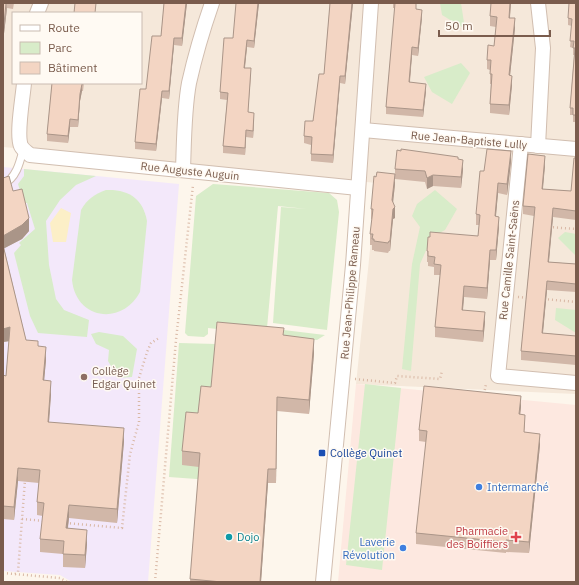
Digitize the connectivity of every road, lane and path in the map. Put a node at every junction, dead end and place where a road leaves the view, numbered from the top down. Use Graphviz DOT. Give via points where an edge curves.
graph roads {
  1 [pos="212,3"];
  2 [pos="372,3"];
  3 [pos="538,3"];
  4 [pos="24,84"];
  5 [pos="363,130"];
  6 [pos="521,144"];
  7 [pos="538,146"];
  8 [pos="576,149"];
  9 [pos="24,150"];
  10 [pos="189,170"];
  11 [pos="3,184"];
  12 [pos="358,188"];
  13 [pos="544,226"];
  14 [pos="576,229"];
  15 [pos="506,295"];
  16 [pos="529,298"];
  17 [pos="537,298"];
  18 [pos="576,302"];
  19 [pos="159,338"];
  20 [pos="442,371"];
  21 [pos="343,378"];
  22 [pos="492,380"];
  23 [pos="576,383"];
  24 [pos="484,395"];
  25 [pos="26,479"];
  26 [pos="22,519"];
  27 [pos="45,521"];
  28 [pos="61,522"];
  29 [pos="3,573"];
  30 [pos="15,574"];
  31 [pos="67,582"];
  32 [pos="155,582"];
  33 [pos="323,582"];
  1 -- 10 [label="street" via="201,34 189,85 184,140"];
  2 -- 5 [label="street, Rue Jean-Philippe Rameau"];
  3 -- 7 [label="street" via="543,48"];
  4 -- 9 [label="street" via="19,133 20,145"];
  5 -- 6 [label="street, Rue Jean-Baptiste Lully"];
  5 -- 12 [label="street, Rue Jean-Philippe Rameau"];
  6 -- 7 [label="street, Rue Jean-Baptiste Lully"];
  6 -- 15 [label="street, Rue Camille Saint-Saëns"];
  7 -- 8 [label="street, Rue Jean-Baptiste Lully"];
  9 -- 10 [label="street, Rue Auguste Auguin" via="36,156"];
  9 -- 11 [label="lane" via="18,169 8,182"];
  10 -- 12 [label="street, Rue Auguste Auguin"];
  10 -- 32 [label="path"];
  12 -- 21 [label="street, Rue Jean-Philippe Rameau"];
  13 -- 14 [label="path"];
  15 -- 16 [label="path"];
  15 -- 22 [label="street, Rue Camille Saint-Saëns"];
  17 -- 18 [label="path"];
  19 -- 28 [label="path" via="151,343 139,378 139,422 130,454 122,528"];
  20 -- 21 [label="path" via="440,379 397,376 395,383"];
  21 -- 33 [label="street, Rue Jean-Philippe Rameau"];
  22 -- 23 [label="street"];
  22 -- 24 [label="path"];
  25 -- 26 [label="path"];
  26 -- 27 [label="path"];
  26 -- 30 [label="path" via="18,572"];
  29 -- 30 [label="path"];
  30 -- 31 [label="path" via="60,578"];
}
